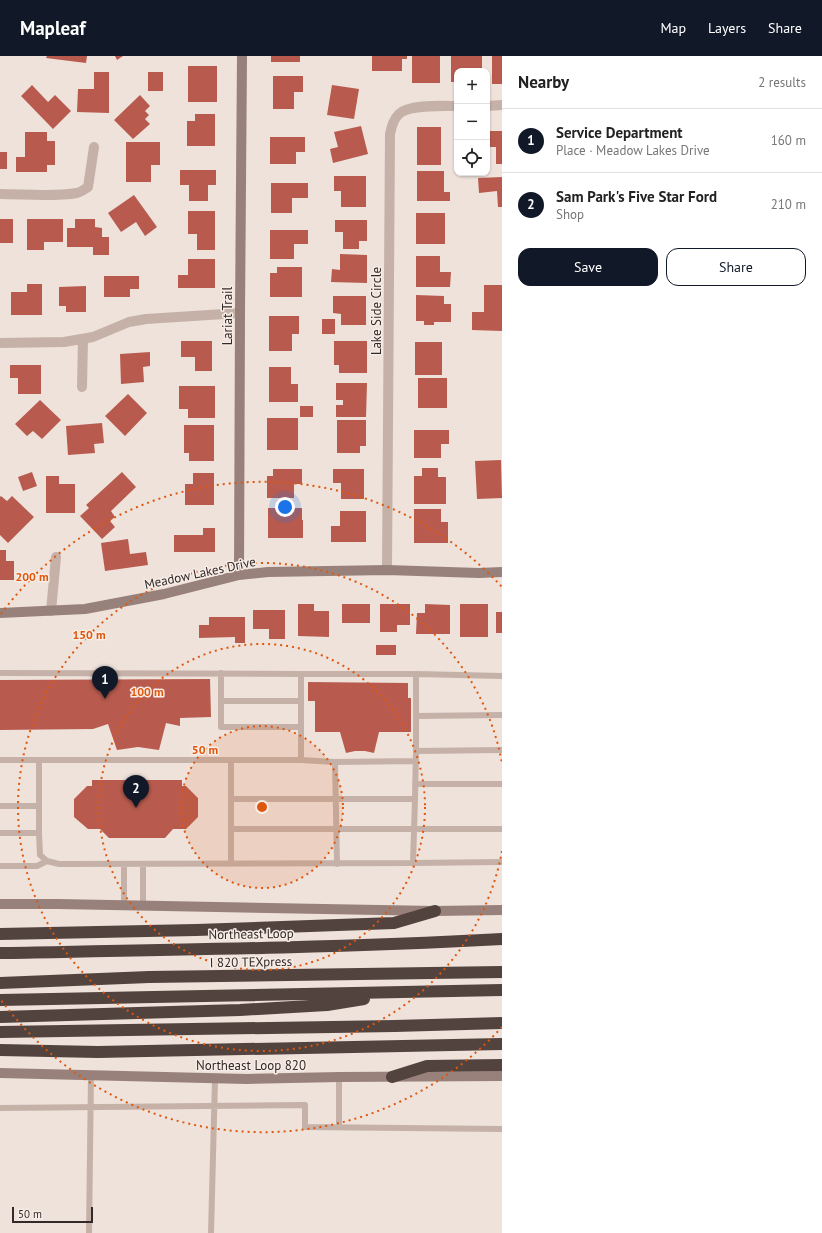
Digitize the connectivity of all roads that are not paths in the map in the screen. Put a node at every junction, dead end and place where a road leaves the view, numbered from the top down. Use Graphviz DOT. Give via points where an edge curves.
graph roads {
  1 [pos="242,56"];
  2 [pos="454,106"];
  3 [pos="490,106"];
  4 [pos="502,106"];
  5 [pos="94,147"];
  6 [pos="0,194"];
  7 [pos="240,313"];
  8 [pos="83,339"];
  9 [pos="0,343"];
  10 [pos="82,387"];
  11 [pos="56,557"];
  12 [pos="387,570"];
  13 [pos="502,572"];
  14 [pos="239,575"];
  15 [pos="51,611"];
  16 [pos="0,613"];
  17 [pos="0,673"];
  18 [pos="221,674"];
  19 [pos="301,674"];
  20 [pos="416,674"];
  21 [pos="502,676"];
  22 [pos="221,701"];
  23 [pos="301,701"];
  24 [pos="502,715"];
  25 [pos="416,716"];
  26 [pos="301,727"];
  27 [pos="416,750"];
  28 [pos="502,750"];
  29 [pos="0,760"];
  30 [pos="39,760"];
  31 [pos="301,760"];
  32 [pos="231,761"];
  33 [pos="416,761"];
  34 [pos="335,762"];
  35 [pos="415,784"];
  36 [pos="502,784"];
  37 [pos="231,799"];
  38 [pos="336,799"];
  39 [pos="415,799"];
  40 [pos="0,806"];
  41 [pos="39,806"];
  42 [pos="231,829"];
  43 [pos="336,829"];
  44 [pos="415,829"];
  45 [pos="502,829"];
  46 [pos="0,833"];
  47 [pos="39,833"];
  48 [pos="47,861"];
  49 [pos="502,862"];
  50 [pos="413,863"];
  51 [pos="124,864"];
  52 [pos="142,864"];
  53 [pos="231,864"];
  54 [pos="337,864"];
  55 [pos="0,866"];
  56 [pos="0,904"];
  57 [pos="124,905"];
  58 [pos="143,906"];
  59 [pos="502,910"];
  60 [pos="435,911"];
  61 [pos="0,934"];
  62 [pos="502,939"];
  63 [pos="0,953"];
  64 [pos="502,972"];
  65 [pos="0,983"];
  66 [pos="502,990"];
  67 [pos="401,992"];
  68 [pos="0,1000"];
  69 [pos="0,1016"];
  70 [pos="502,1023"];
  71 [pos="0,1032"];
  72 [pos="502,1044"];
  73 [pos="0,1050"];
  74 [pos="502,1064"];
  75 [pos="0,1073"];
  76 [pos="91,1076"];
  77 [pos="502,1076"];
  78 [pos="339,1077"];
  79 [pos="392,1077"];
  80 [pos="215,1079"];
  81 [pos="215,1106"];
  82 [pos="91,1107"];
  83 [pos="0,1108"];
  84 [pos="339,1127"];
  85 [pos="502,1129"];
  86 [pos="89,1233"];
  87 [pos="211,1233"];
  1 -- 7 [label="street, Lariat Trail"];
  2 -- 12 [label="street, Lake Side Circle" via="431,106 403,111 392,123 390,134"];
  3 -- 4 [label="street"];
  5 -- 6 [label="street" via="88,187 85,190 57,194"];
  7 -- 8 [label="street" via="129,322"];
  7 -- 14 [label="street, Lariat Trail"];
  8 -- 9 [label="street" via="64,342"];
  8 -- 10 [label="street"];
  11 -- 15 [label="street"];
  12 -- 13 [label="street, Meadow Lakes Drive"];
  12 -- 14 [label="street, Meadow Lakes Drive" via="268,572"];
  14 -- 15 [label="street, Meadow Lakes Drive" via="164,594 84,609"];
  15 -- 16 [label="street, Meadow Lakes Drive"];
  17 -- 18 [label="lane"];
  18 -- 19 [label="lane"];
  18 -- 22 [label="lane"];
  19 -- 20 [label="lane"];
  19 -- 23 [label="lane"];
  20 -- 21 [label="lane"];
  20 -- 25 [label="lane"];
  22 -- 23 [label="lane"];
  22 -- 26 [label="lane" via="221,727"];
  23 -- 26 [label="lane"];
  24 -- 25 [label="lane"];
  25 -- 27 [label="lane"];
  26 -- 31 [label="lane"];
  27 -- 28 [label="lane"];
  27 -- 33 [label="lane"];
  29 -- 30 [label="lane"];
  30 -- 32 [label="lane"];
  30 -- 41 [label="lane"];
  31 -- 32 [label="lane"];
  31 -- 34 [label="lane"];
  32 -- 37 [label="lane"];
  33 -- 34 [label="lane"];
  33 -- 35 [label="lane"];
  34 -- 38 [label="lane"];
  35 -- 36 [label="lane"];
  35 -- 39 [label="lane"];
  37 -- 38 [label="lane"];
  37 -- 42 [label="lane"];
  38 -- 39 [label="lane"];
  38 -- 43 [label="lane"];
  39 -- 44 [label="lane"];
  40 -- 41 [label="lane"];
  41 -- 47 [label="lane"];
  42 -- 43 [label="lane"];
  42 -- 53 [label="lane"];
  43 -- 44 [label="lane"];
  43 -- 54 [label="lane"];
  44 -- 45 [label="lane"];
  44 -- 50 [label="lane"];
  46 -- 47 [label="lane"];
  47 -- 48 [label="lane" via="40,855"];
  48 -- 51 [label="lane" via="59,864"];
  48 -- 55 [label="lane" via="37,866"];
  49 -- 50 [label="lane"];
  50 -- 54 [label="lane"];
  51 -- 52 [label="lane"];
  51 -- 57 [label="lane"];
  52 -- 53 [label="lane"];
  52 -- 58 [label="lane"];
  53 -- 54 [label="lane"];
  56 -- 57 [label="street"];
  57 -- 58 [label="street"];
  58 -- 60 [label="street"];
  59 -- 60 [label="street"];
  60 -- 61 [label="highway" via="394,924"];
  62 -- 63 [label="highway, Northeast Loop" via="391,945"];
  64 -- 65 [label="highway, I 820 TEXpress" via="149,977"];
  66 -- 67 [label="highway"];
  67 -- 68 [label="highway"];
  67 -- 69 [label="highway" via="311,1006"];
  70 -- 71 [label="highway"];
  72 -- 73 [label="highway" via="98,1052"];
  74 -- 79 [label="highway" via="427,1066"];
  75 -- 76 [label="street, Northeast Loop 820"];
  76 -- 80 [label="street, Northeast Loop 820"];
  76 -- 82 [label="lane"];
  77 -- 79 [label="street, Northeast Loop 820"];
  78 -- 79 [label="street, Northeast Loop 820"];
  78 -- 80 [label="street, Northeast Loop 820"];
  78 -- 84 [label="lane"];
  80 -- 81 [label="lane"];
  81 -- 82 [label="lane"];
  81 -- 84 [label="lane" via="304,1105 305,1127"];
  81 -- 87 [label="lane"];
  82 -- 83 [label="lane"];
  82 -- 86 [label="lane"];
  84 -- 85 [label="lane"];
}
